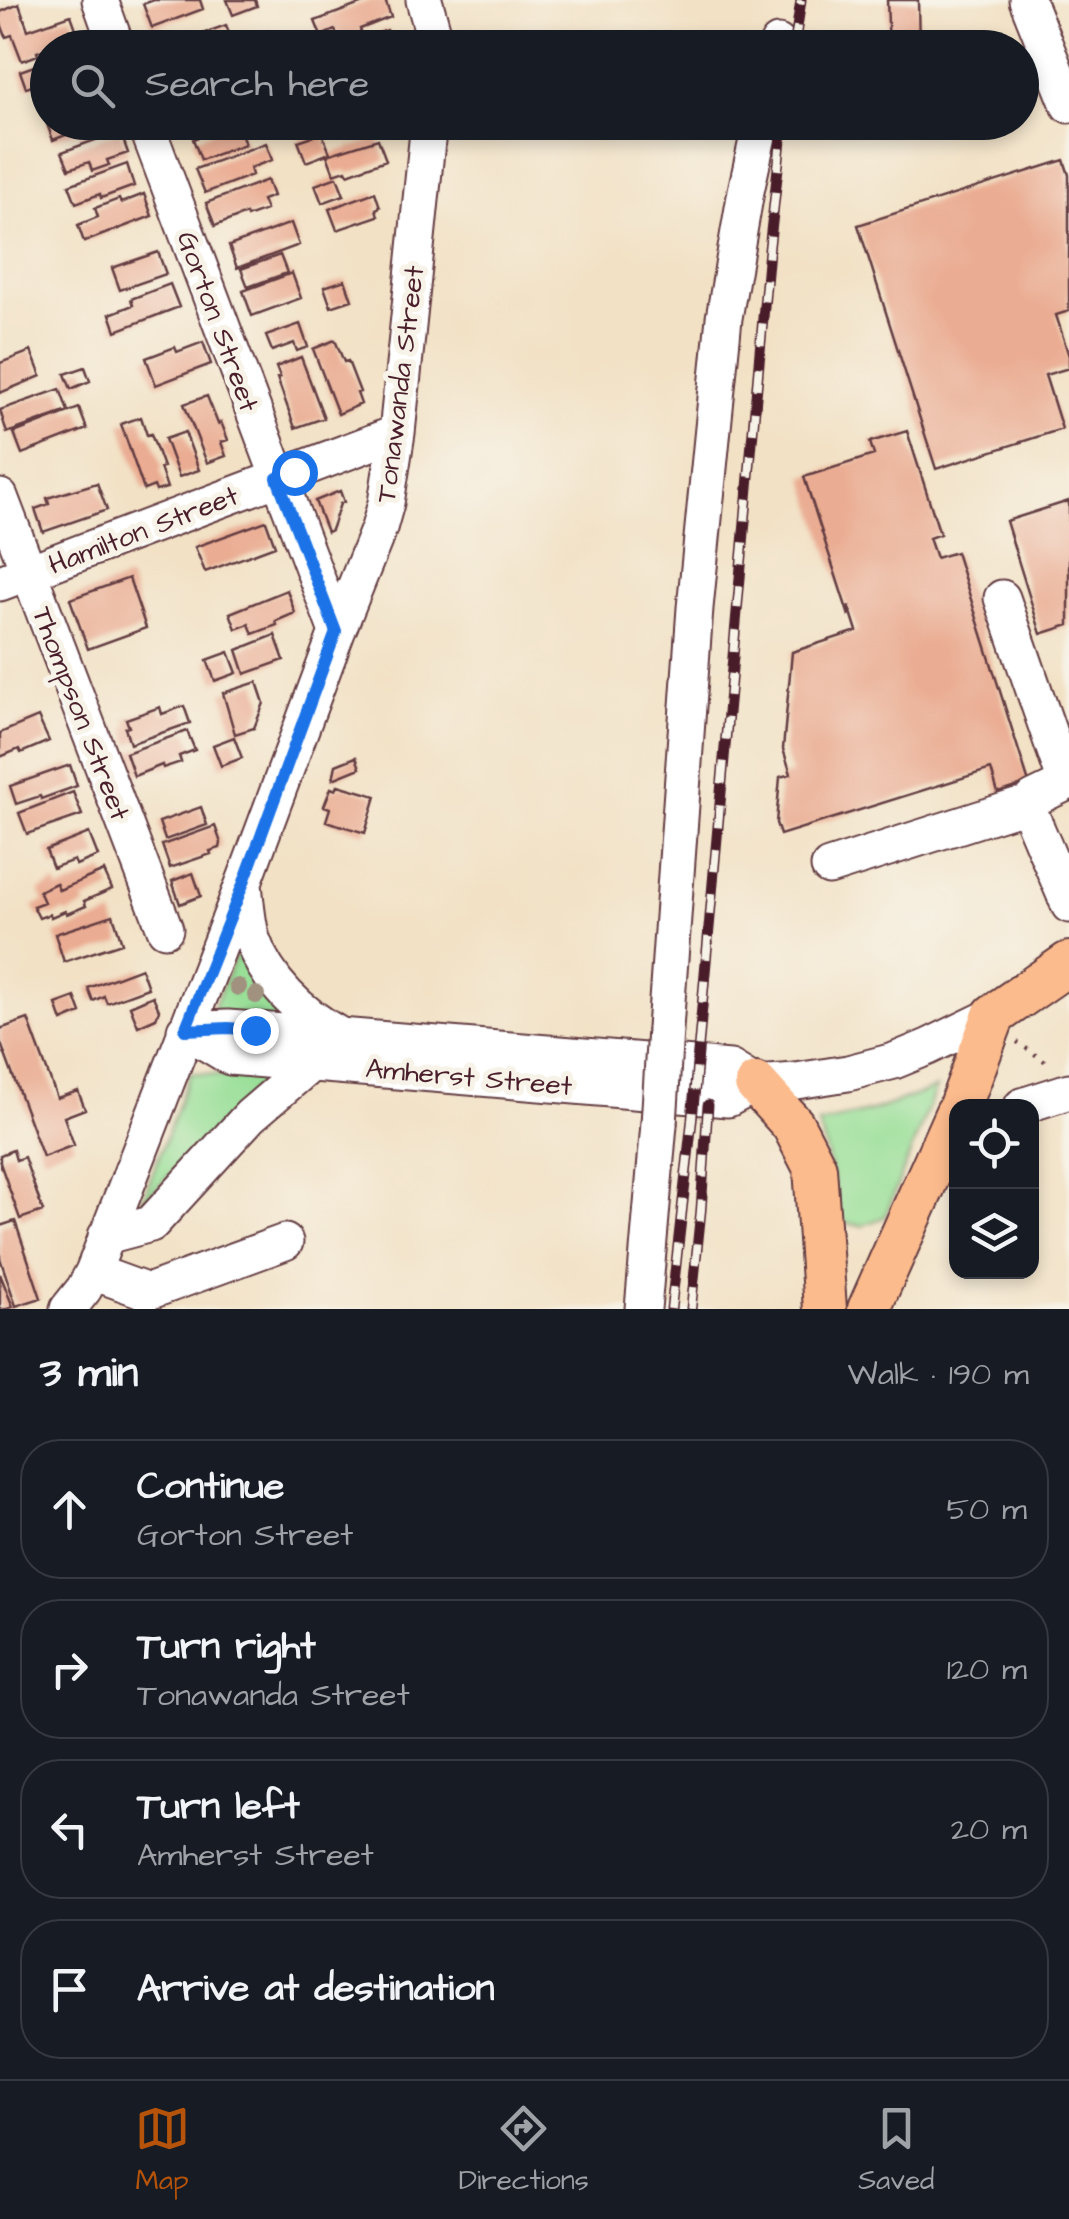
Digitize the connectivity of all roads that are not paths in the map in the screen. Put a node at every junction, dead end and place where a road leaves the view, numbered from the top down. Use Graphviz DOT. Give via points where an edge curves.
graph roads {
  1 [pos="100,0"];
  2 [pos="424,0"];
  3 [pos="1028,0"];
  4 [pos="111,30"];
  5 [pos="432,30"];
  6 [pos="1069,106"];
  7 [pos="152,140"];
  8 [pos="427,140"];
  9 [pos="756,140"];
  10 [pos="397,433"];
  11 [pos="277,478"];
  12 [pos="0,497"];
  13 [pos="14,578"];
  14 [pos="1002,598"];
  15 [pos="336,632"];
  16 [pos="1030,813"];
  17 [pos="829,867"];
  18 [pos="244,882"];
  19 [pos="1069,905"];
  20 [pos="164,930"];
  21 [pos="1069,963"];
  22 [pos="1004,1028"];
  23 [pos="185,1030"];
  24 [pos="340,1036"];
  25 [pos="312,1063"];
  26 [pos="1062,1080"];
  27 [pos="756,1084"];
  28 [pos="967,1099"];
  29 [pos="1033,1099"];
  30 [pos="949,1135"];
  31 [pos="106,1236"];
  32 [pos="285,1242"];
  33 [pos="93,1272"];
  34 [pos="68,1309"];
  35 [pos="643,1309"];
  36 [pos="825,1309"];
  37 [pos="869,1309"];
  1 -- 4 [label="street"];
  2 -- 5 [label="street"];
  3 -- 6 [label="street"];
  7 -- 11 [label="street, Gorton Street"];
  8 -- 10 [label="street, Tonawanda Street"];
  9 -- 35 [label="street, bridge" via="724,318 695,608"];
  10 -- 11 [label="street, Hamilton Street"];
  10 -- 15 [label="street, Tonawanda Street" via="379,528"];
  11 -- 13 [label="street, Hamilton Street"];
  11 -- 15 [label="street, Gorton Street"];
  12 -- 13 [label="street, Thompson Street"];
  13 -- 20 [label="street, Thompson Street"];
  14 -- 16 [label="street" via="1064,777 1033,799"];
  15 -- 18 [label="street, Tonawanda Street"];
  16 -- 17 [label="street" via="1017,807"];
  16 -- 19 [label="street"];
  18 -- 23 [label="street, Tonawanda Street"];
  18 -- 24 [label="street" via="253,940 269,974 289,999"];
  21 -- 22 [label="main road"];
  22 -- 27 [label="street, Amherst Street" via="848,1074"];
  22 -- 28 [label="main road"];
  23 -- 24 [label="street, Amherst Street"];
  23 -- 25 [label="street, Amherst Street" via="230,1056"];
  23 -- 31 [label="street"];
  24 -- 27 [label="street, Amherst Street" via="730,1068"];
  25 -- 27 [label="street, Amherst Street" via="728,1099"];
  25 -- 31 [label="street" via="250,1116 151,1224"];
  26 -- 29 [label="street"];
  27 -- 36 [label="main road" via="794,1125 814,1168"];
  30 -- 37 [label="main road"];
  31 -- 33 [label="street"];
  32 -- 33 [label="street" via="148,1292"];
  33 -- 34 [label="street"];
}
